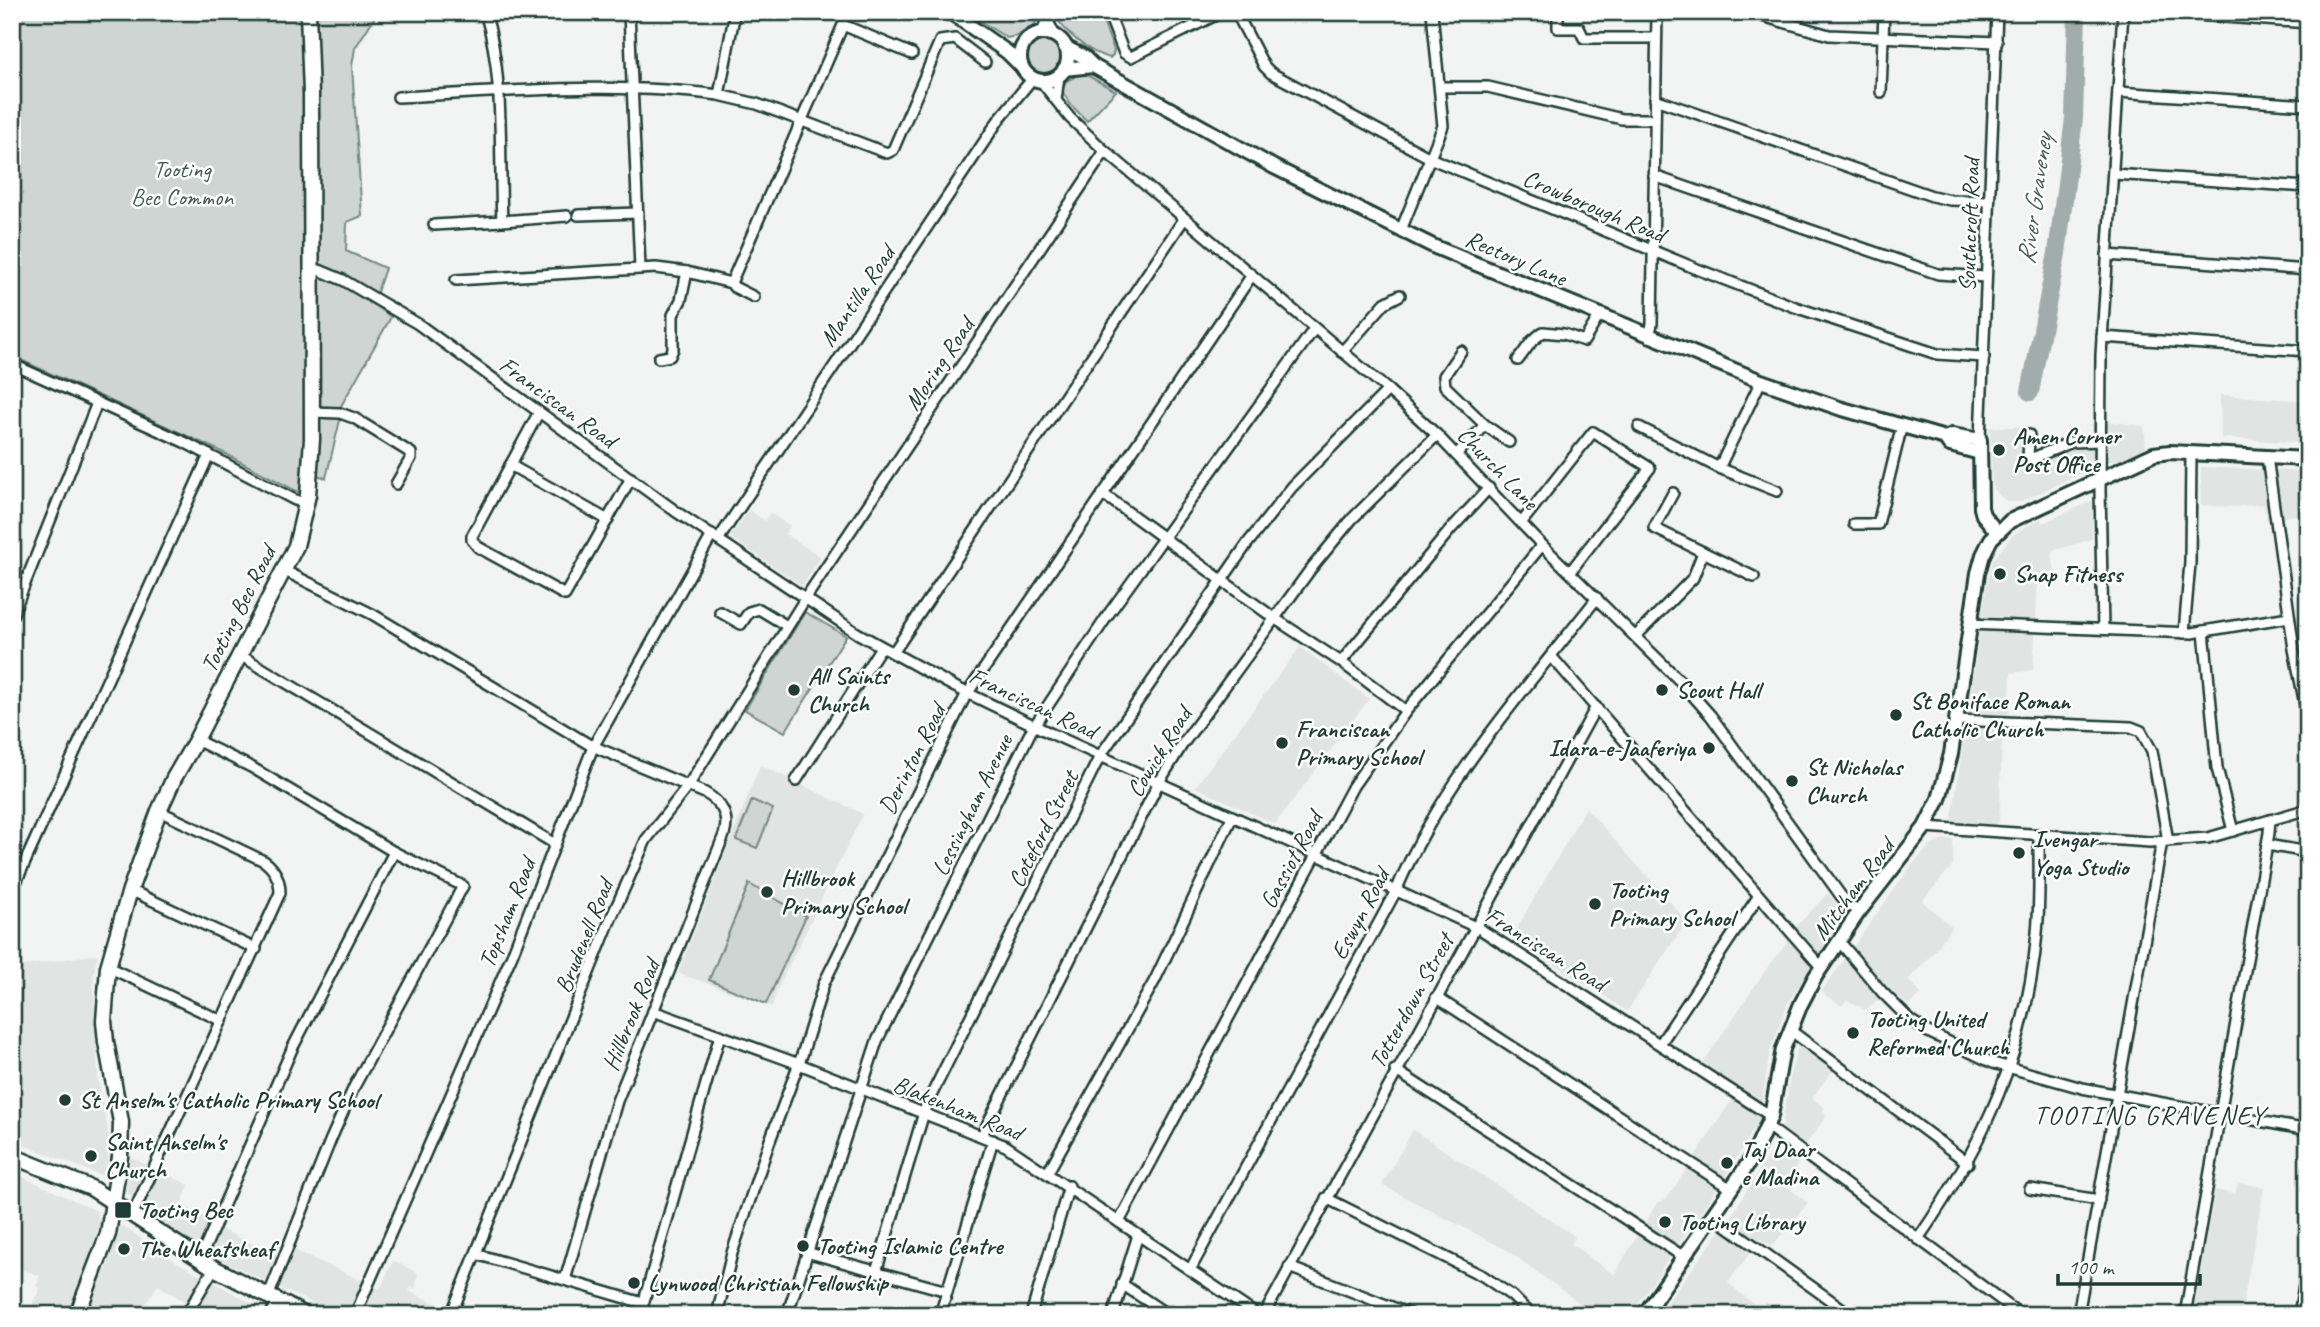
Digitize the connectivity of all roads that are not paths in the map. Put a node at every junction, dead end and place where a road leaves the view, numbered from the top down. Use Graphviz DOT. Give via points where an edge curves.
graph roads {
  1 [pos="308,12"];
  2 [pos="485,12"];
  3 [pos="629,12"];
  4 [pos="735,12"];
  5 [pos="950,12"];
  6 [pos="1108,12"];
  7 [pos="1222,12"];
  8 [pos="1237,12"];
  9 [pos="1432,12"];
  10 [pos="1657,12"];
  11 [pos="1748,12"];
  12 [pos="1884,12"];
  13 [pos="1997,12"];
  14 [pos="2123,12"];
  15 [pos="2156,12"];
  16 [pos="1558,13"];
  17 [pos="1045,15"];
  18 [pos="2308,23"];
  19 [pos="1049,35"];
  20 [pos="1883,37"];
  21 [pos="1656,38"];
  22 [pos="1997,42"];
  23 [pos="1065,47"];
  24 [pos="1022,48"];
  25 [pos="1007,52"];
  26 [pos="912,54"];
  27 [pos="985,62"];
  28 [pos="1093,66"];
  29 [pos="1023,68"];
  30 [pos="1061,73"];
  31 [pos="1037,79"];
  32 [pos="633,88"];
  33 [pos="1441,88"];
  34 [pos="497,92"];
  35 [pos="1881,92"];
  36 [pos="2118,92"];
  37 [pos="719,95"];
  38 [pos="398,97"];
  39 [pos="1656,99"];
  40 [pos="1056,100"];
  41 [pos="2308,105"];
  42 [pos="1655,119"];
  43 [pos="802,121"];
  44 [pos="1105,151"];
  45 [pos="1432,159"];
  46 [pos="2113,174"];
  47 [pos="1654,176"];
  48 [pos="2308,187"];
  49 [pos="1989,201"];
  50 [pos="638,213"];
  51 [pos="578,215"];
  52 [pos="568,216"];
  53 [pos="1184,219"];
  54 [pos="502,220"];
  55 [pos="434,225"];
  56 [pos="1401,230"];
  57 [pos="1653,251"];
  58 [pos="2107,255"];
  59 [pos="640,268"];
  60 [pos="312,270"];
  61 [pos="2308,270"];
  62 [pos="687,272"];
  63 [pos="1252,275"];
  64 [pos="1986,277"];
  65 [pos="456,280"];
  66 [pos="731,283"];
  67 [pos="1400,295"];
  68 [pos="754,297"];
  69 [pos="1599,316"];
  70 [pos="1314,329"];
  71 [pos="1649,337"];
  72 [pos="2102,337"];
  73 [pos="1461,351"];
  74 [pos="2308,351"];
  75 [pos="1342,352"];
  76 [pos="1984,357"];
  77 [pos="659,358"];
  78 [pos="1518,360"];
  79 [pos="12,364"];
  80 [pos="1761,382"];
  81 [pos="1388,390"];
  82 [pos="96,403"];
  83 [pos="312,412"];
  84 [pos="539,412"];
  85 [pos="1485,425"];
  86 [pos="1902,425"];
  87 [pos="1639,427"];
  88 [pos="1437,435"];
  89 [pos="2029,435"];
  90 [pos="2100,441"];
  91 [pos="1509,442"];
  92 [pos="1980,446"];
  93 [pos="2191,453"];
  94 [pos="209,455"];
  95 [pos="1456,455"];
  96 [pos="2267,457"];
  97 [pos="2308,459"];
  98 [pos="510,465"];
  99 [pos="1719,468"];
  100 [pos="631,478"];
  101 [pos="2100,478"];
  102 [pos="396,484"];
  103 [pos="1489,488"];
  104 [pos="1777,491"];
  105 [pos="1672,493"];
  106 [pos="1103,494"];
  107 [pos="306,503"];
  108 [pos="608,520"];
  109 [pos="1521,522"];
  110 [pos="1854,524"];
  111 [pos="1997,532"];
  112 [pos="715,537"];
  113 [pos="1163,538"];
  114 [pos="1542,544"];
  115 [pos="1703,552"];
  116 [pos="284,570"];
  117 [pos="1570,572"];
  118 [pos="1754,577"];
  119 [pos="1222,580"];
  120 [pos="1597,598"];
  121 [pos="804,599"];
  122 [pos="720,611"];
  123 [pos="12,616"];
  124 [pos="2289,617"];
  125 [pos="1273,618"];
  126 [pos="1969,624"];
  127 [pos="787,626"];
  128 [pos="2103,629"];
  129 [pos="2204,631"];
  130 [pos="2184,633"];
  131 [pos="1636,636"];
  132 [pos="881,647"];
  133 [pos="893,653"];
  134 [pos="240,655"];
  135 [pos="1551,656"];
  136 [pos="1341,662"];
  137 [pos="967,693"];
  138 [pos="1595,707"];
  139 [pos="1406,711"];
  140 [pos="1956,720"];
  141 [pos="2308,720"];
  142 [pos="1034,725"];
  143 [pos="196,740"];
  144 [pos="593,747"];
  145 [pos="1100,757"];
  146 [pos="796,781"];
  147 [pos="1158,784"];
  148 [pos="688,786"];
  149 [pos="2308,808"];
  150 [pos="159,811"];
  151 [pos="1232,817"];
  152 [pos="2270,820"];
  153 [pos="1925,827"];
  154 [pos="2233,831"];
  155 [pos="2039,836"];
  156 [pos="2165,841"];
  157 [pos="555,844"];
  158 [pos="2267,845"];
  159 [pos="394,852"];
  160 [pos="2308,852"];
  161 [pos="1316,855"];
  162 [pos="130,890"];
  163 [pos="12,891"];
  164 [pos="1396,891"];
  165 [pos="1758,897"];
  166 [pos="1858,913"];
  167 [pos="1474,926"];
  168 [pos="1839,942"];
  169 [pos="256,949"];
  170 [pos="108,967"];
  171 [pos="1822,968"];
  172 [pos="1436,997"];
  173 [pos="653,1011"];
  174 [pos="222,1021"];
  175 [pos="1790,1030"];
  176 [pos="720,1035"];
  177 [pos="1660,1044"];
  178 [pos="799,1064"];
  179 [pos="2010,1069"];
  180 [pos="1395,1070"];
  181 [pos="860,1089"];
  182 [pos="2118,1095"];
  183 [pos="923,1113"];
  184 [pos="2220,1114"];
  185 [pos="1769,1121"];
  186 [pos="2308,1130"];
  187 [pos="982,1135"];
  188 [pos="993,1140"];
  189 [pos="12,1156"];
  190 [pos="1968,1163"];
  191 [pos="1048,1172"];
  192 [pos="1069,1186"];
  193 [pos="1731,1189"];
  194 [pos="2030,1189"];
  195 [pos="1326,1198"];
  196 [pos="2099,1200"];
  197 [pos="114,1203"];
  198 [pos="132,1216"];
  199 [pos="1713,1216"];
  200 [pos="1119,1222"];
  201 [pos="1138,1235"];
  202 [pos="1918,1239"];
  203 [pos="806,1252"];
  204 [pos="476,1254"];
  205 [pos="1684,1257"];
  206 [pos="200,1259"];
  207 [pos="2308,1262"];
  208 [pos="1289,1267"];
  209 [pos="214,1268"];
  210 [pos="1190,1270"];
  211 [pos="876,1272"];
  212 [pos="565,1280"];
  213 [pos="1122,1284"];
  214 [pos="947,1292"];
  215 [pos="273,1299"];
  216 [pos="643,1303"];
  217 [pos="787,1314"];
  218 [pos="77,1315"];
  219 [pos="186,1315"];
  220 [pos="270,1315"];
  221 [pos="305,1315"];
  222 [pos="355,1315"];
  223 [pos="451,1315"];
  224 [pos="640,1315"];
  225 [pos="717,1315"];
  226 [pos="835,1315"];
  227 [pos="940,1315"];
  228 [pos="1031,1315"];
  229 [pos="1113,1315"];
  230 [pos="1168,1315"];
  231 [pos="1257,1315"];
  232 [pos="1264,1315"];
  233 [pos="1412,1315"];
  234 [pos="1531,1315"];
  235 [pos="1644,1315"];
  236 [pos="1851,1315"];
  237 [pos="2021,1315"];
  238 [pos="2078,1315"];
  239 [pos="2185,1315"];
  240 [pos="2298,1315"];
  1 -- 60 [label="highway, Tooting Bec Road"];
  2 -- 34 [label="street" via="494,40"];
  3 -- 32 [label="street"];
  4 -- 37 [label="street"];
  5 -- 25 [label="main road"];
  6 -- 7 [label="street" via="1124,53 1131,57"];
  8 -- 45 [label="street, Crowborough Road" via="1267,70"];
  9 -- 33 [label="street"];
  10 -- 21 [label="street"];
  11 -- 20 [label="street" via="1829,35"];
  12 -- 20 [label="street"];
  13 -- 22 [label="street, Southcroft Road"];
  14 -- 36 [label="street"];
  15 -- 18 [label="street"];
  16 -- 21 [label="street" via="1558,28 1579,29 1584,38"];
  17 -- 19 [label="street"];
  19 -- 23 [label="main road"];
  19 -- 24 [label="main road" via="1031,37"];
  20 -- 22 [label="street"];
  20 -- 35 [label="street"];
  21 -- 39 [label="street"];
  22 -- 49 [label="street, Southcroft Road"];
  23 -- 28 [label="main road, Rectory Lane"];
  23 -- 30 [label="main road" via="1068,60"];
  24 -- 25 [label="main road"];
  24 -- 29 [label="main road"];
  25 -- 29 [label="main road"];
  26 -- 43 [label="street" via="843,25"];
  27 -- 43 [label="street" via="955,38 940,41 890,153"];
  28 -- 30 [label="main road"];
  28 -- 56 [label="main road, Rectory Lane" via="1273,167"];
  29 -- 31 [label="main road"];
  30 -- 31 [label="main road" via="1050,80"];
  30 -- 40 [label="street"];
  31 -- 40 [label="street, Church Lane"];
  31 -- 112 [label="street, Mantilla Road" via="1000,118"];
  32 -- 34 [label="street"];
  32 -- 37 [label="street"];
  32 -- 50 [label="street"];
  33 -- 42 [label="street" via="1488,87 1622,119"];
  33 -- 45 [label="street" via="1443,126"];
  34 -- 38 [label="street"];
  34 -- 54 [label="street"];
  36 -- 41 [label="street"];
  36 -- 46 [label="street"];
  37 -- 43 [label="street"];
  39 -- 42 [label="street"];
  39 -- 49 [label="street" via="1932,195"];
  40 -- 44 [label="street, Church Lane"];
  42 -- 47 [label="street"];
  43 -- 66 [label="street"];
  44 -- 53 [label="street, Church Lane"];
  44 -- 121 [label="street, Moring Road"];
  45 -- 56 [label="street"];
  45 -- 57 [label="street, Crowborough Road"];
  46 -- 48 [label="street"];
  46 -- 58 [label="street"];
  47 -- 57 [label="street"];
  47 -- 64 [label="street" via="1938,274"];
  49 -- 64 [label="street, Southcroft Road"];
  50 -- 51 [label="street"];
  50 -- 59 [label="street"];
  52 -- 54 [label="street"];
  53 -- 63 [label="street, Church Lane"];
  53 -- 133 [label="street"];
  54 -- 55 [label="street"];
  56 -- 69 [label="main road, Rectory Lane"];
  57 -- 71 [label="street"];
  57 -- 76 [label="street, Crowborough Road" via="1795,307 1937,355"];
  58 -- 61 [label="street"];
  58 -- 72 [label="street"];
  59 -- 62 [label="street"];
  59 -- 65 [label="street"];
  60 -- 83 [label="highway, Tooting Bec Road"];
  60 -- 84 [label="street, Franciscan Road" via="330,274 389,306"];
  62 -- 66 [label="street"];
  62 -- 77 [label="street" via="673,315 673,349 670,356"];
  63 -- 70 [label="street, Church Lane"];
  63 -- 106 [label="street, Derinton Road"];
  64 -- 76 [label="street, Southcroft Road"];
  66 -- 68 [label="street"];
  67 -- 75 [label="street" via="1385,303"];
  69 -- 71 [label="main road, Rectory Lane"];
  69 -- 78 [label="street" via="1584,341 1542,332"];
  70 -- 75 [label="street, Church Lane"];
  70 -- 113 [label="street, Lessingham Avenue"];
  71 -- 80 [label="main road, Rectory Lane"];
  72 -- 74 [label="street"];
  72 -- 90 [label="street"];
  73 -- 85 [label="street" via="1443,382"];
  75 -- 81 [label="street, Church Lane"];
  76 -- 92 [label="street, Southcroft Road"];
  79 -- 82 [label="street"];
  80 -- 86 [label="main road, Rectory Lane"];
  80 -- 99 [label="street"];
  81 -- 88 [label="street, Church Lane"];
  81 -- 119 [label="street, Coteford Street" via="1292,487"];
  82 -- 94 [label="street"];
  82 -- 123 [label="street"];
  83 -- 102 [label="street" via="354,418 411,453"];
  83 -- 107 [label="highway, Tooting Bec Road"];
  84 -- 98 [label="street"];
  84 -- 100 [label="street, Franciscan Road"];
  85 -- 91 [label="street"];
  85 -- 95 [label="street"];
  86 -- 92 [label="main road, Rectory Lane"];
  86 -- 110 [label="street" via="1878,524"];
  87 -- 99 [label="street"];
  88 -- 95 [label="street, Church Lane"];
  88 -- 125 [label="street, Cowick Road" via="1352,519"];
  89 -- 90 [label="street" via="2028,460 2072,442"];
  90 -- 101 [label="street"];
  92 -- 111 [label="main road" via="1981,508"];
  93 -- 96 [label="main road, Mitcham Road"];
  93 -- 101 [label="main road, Mitcham Road" via="2154,454"];
  93 -- 130 [label="street"];
  94 -- 107 [label="street"];
  94 -- 163 [label="street"];
  95 -- 103 [label="street, Church Lane"];
  96 -- 97 [label="main road, Mitcham Road"];
  96 -- 124 [label="street"];
  98 -- 108 [label="street"];
  98 -- 108 [label="street" via="471,536 478,547 565,595"];
  99 -- 104 [label="street"];
  100 -- 108 [label="street"];
  100 -- 112 [label="street, Franciscan Road"];
  101 -- 111 [label="main road, Mitcham Road" via="2017,517"];
  101 -- 128 [label="street"];
  103 -- 109 [label="street, Church Lane"];
  103 -- 136 [label="street"];
  105 -- 115 [label="street" via="1654,528"];
  106 -- 113 [label="street"];
  106 -- 137 [label="street, Derinton Road"];
  107 -- 116 [label="highway, Tooting Bec Road" via="296,546"];
  109 -- 114 [label="street, Church Lane"];
  109 -- 117 [label="street" via="1593,432 1650,468"];
  111 -- 126 [label="main road, Mitcham Road" via="1983,555"];
  112 -- 121 [label="street, Franciscan Road"];
  112 -- 144 [label="street, Topsham Road"];
  113 -- 119 [label="street"];
  113 -- 142 [label="street, Lessingham Avenue"];
  114 -- 117 [label="street, Church Lane"];
  114 -- 139 [label="street, Gassiot Road"];
  115 -- 118 [label="street"];
  115 -- 131 [label="street" via="1693,578"];
  116 -- 134 [label="highway, Tooting Bec Road"];
  116 -- 144 [label="street, Hillbrook Road" via="372,614"];
  117 -- 120 [label="street, Church Lane"];
  119 -- 125 [label="street"];
  119 -- 145 [label="street, Coteford Street"];
  120 -- 131 [label="street, Church Lane"];
  120 -- 135 [label="street, Eswyn Road"];
  121 -- 127 [label="street, Brudenell Road"];
  121 -- 132 [label="street, Franciscan Road"];
  122 -- 127 [label="street" via="741,624 749,612 759,609"];
  124 -- 129 [label="street"];
  124 -- 141 [label="street"];
  125 -- 136 [label="street"];
  125 -- 147 [label="street, Cowick Road"];
  126 -- 128 [label="street"];
  126 -- 140 [label="main road, Mitcham Road"];
  127 -- 148 [label="street, Brudenell Road"];
  128 -- 130 [label="street"];
  129 -- 130 [label="street"];
  129 -- 154 [label="street" via="2217,768"];
  131 -- 166 [label="street, Church Lane" via="1711,716 1841,897"];
  132 -- 133 [label="street, Franciscan Road"];
  132 -- 146 [label="street"];
  133 -- 137 [label="street, Franciscan Road"];
  134 -- 143 [label="highway, Tooting Bec Road"];
  134 -- 157 [label="street"];
  135 -- 138 [label="street"];
  135 -- 164 [label="street, Eswyn Road" via="1488,733 1414,848"];
  136 -- 139 [label="street"];
  137 -- 142 [label="street, Franciscan Road"];
  137 -- 178 [label="street, Derinton Road" via="824,983"];
  138 -- 165 [label="street"];
  138 -- 167 [label="street, Totterdown Street"];
  139 -- 161 [label="street, Gassiot Road" via="1353,786"];
  140 -- 153 [label="main road, Mitcham Road" via="1946,777"];
  140 -- 156 [label="street" via="2141,731 2152,751"];
  142 -- 145 [label="street, Franciscan Road"];
  142 -- 181 [label="street, Lessingham Avenue" via="883,1029"];
  143 -- 150 [label="highway, Tooting Bec Road"];
  143 -- 159 [label="street" via="251,767"];
  144 -- 148 [label="street, Hillbrook Road"];
  144 -- 157 [label="street, Topsham Road"];
  145 -- 147 [label="street, Franciscan Road"];
  145 -- 183 [label="street, Coteford Street"];
  147 -- 151 [label="street, Franciscan Road"];
  147 -- 187 [label="street, Cowick Road"];
  148 -- 173 [label="street, Hillbrook Road" via="717,801 726,828"];
  148 -- 204 [label="street, Brudenell Road" via="637,856"];
  149 -- 152 [label="street"];
  150 -- 162 [label="highway, Tooting Bec Road"];
  150 -- 169 [label="street" via="257,857 274,870 279,898"];
  151 -- 161 [label="street, Franciscan Road"];
  151 -- 191 [label="street" via="1155,980"];
  152 -- 154 [label="street"];
  152 -- 158 [label="street"];
  153 -- 155 [label="street"];
  153 -- 166 [label="main road, Mitcham Road"];
  154 -- 156 [label="street"];
  155 -- 156 [label="street"];
  155 -- 179 [label="street" via="2034,962"];
  156 -- 182 [label="street"];
  157 -- 222 [label="street, Topsham Road" via="512,955"];
  158 -- 160 [label="street"];
  158 -- 184 [label="street"];
  159 -- 206 [label="street" via="292,1049"];
  159 -- 215 [label="street" via="463,886 354,1087"];
  161 -- 164 [label="street, Franciscan Road"];
  161 -- 200 [label="street, Gassiot Road"];
  162 -- 169 [label="street"];
  162 -- 170 [label="highway, Tooting Bec Road"];
  164 -- 167 [label="street, Franciscan Road"];
  164 -- 210 [label="street, Eswyn Road"];
  165 -- 171 [label="street"];
  165 -- 177 [label="street"];
  166 -- 168 [label="main road, Mitcham Road"];
  167 -- 172 [label="street, Totterdown Street"];
  167 -- 177 [label="street, Franciscan Road"];
  168 -- 171 [label="main road, Mitcham Road"];
  168 -- 179 [label="street" via="1910,1020"];
  169 -- 174 [label="street"];
  170 -- 174 [label="street"];
  170 -- 197 [label="highway, Tooting Bec Road" via="106,1042 121,1143"];
  171 -- 175 [label="main road, Mitcham Road"];
  172 -- 180 [label="street, Totterdown Street"];
  172 -- 193 [label="street"];
  173 -- 176 [label="street, Blakenham Road"];
  173 -- 212 [label="street, Hillbrook Road" via="617,1101"];
  174 -- 198 [label="street"];
  175 -- 185 [label="main road, Mitcham Road"];
  175 -- 190 [label="street"];
  176 -- 178 [label="street, Blakenham Road"];
  176 -- 216 [label="street"];
  177 -- 185 [label="street, Franciscan Road"];
  178 -- 181 [label="street, Blakenham Road"];
  178 -- 225 [label="street, Derinton Road" via="740,1229"];
  179 -- 182 [label="street"];
  179 -- 190 [label="street"];
  180 -- 195 [label="street, Totterdown Street"];
  180 -- 205 [label="street"];
  181 -- 183 [label="street, Blakenham Road"];
  181 -- 203 [label="street, Lessingham Avenue"];
  182 -- 184 [label="street"];
  182 -- 196 [label="street"];
  183 -- 187 [label="street, Blakenham Road"];
  183 -- 211 [label="street, Coteford Street"];
  184 -- 186 [label="street"];
  184 -- 239 [label="street"];
  185 -- 193 [label="main road, Mitcham Road"];
  185 -- 202 [label="street, Franciscan Road"];
  187 -- 188 [label="street, Blakenham Road"];
  188 -- 191 [label="street, Blakenham Road"];
  188 -- 214 [label="street"];
  189 -- 197 [label="highway" via="82,1183"];
  190 -- 202 [label="street"];
  191 -- 192 [label="street, Blakenham Road"];
  192 -- 200 [label="street, Blakenham Road"];
  192 -- 228 [label="street"];
  193 -- 199 [label="main road, Mitcham Road"];
  194 -- 196 [label="street"];
  195 -- 208 [label="street, Totterdown Street"];
  195 -- 234 [label="street" via="1483,1276"];
  196 -- 238 [label="street"];
  197 -- 198 [label="highway"];
  197 -- 218 [label="highway, Tooting Bec Road" via="108,1234"];
  198 -- 206 [label="highway"];
  199 -- 205 [label="main road, Mitcham Road"];
  199 -- 236 [label="street"];
  200 -- 201 [label="street, Blakenham Road"];
  201 -- 210 [label="street, Blakenham Road"];
  201 -- 213 [label="street"];
  202 -- 237 [label="street, Franciscan Road"];
  203 -- 211 [label="street"];
  203 -- 217 [label="street, Lessingham Avenue"];
  204 -- 212 [label="street"];
  204 -- 223 [label="street, Brudenell Road"];
  205 -- 235 [label="main road, Mitcham Road"];
  206 -- 209 [label="highway"];
  207 -- 240 [label="street"];
  208 -- 232 [label="street, Totterdown Street"];
  208 -- 233 [label="street"];
  209 -- 215 [label="highway"];
  209 -- 219 [label="street"];
  210 -- 231 [label="street, Blakenham Road"];
  211 -- 214 [label="street"];
  212 -- 216 [label="street"];
  213 -- 229 [label="street"];
  213 -- 230 [label="street"];
  214 -- 227 [label="street"];
  215 -- 220 [label="street"];
  215 -- 221 [label="highway"];
  216 -- 224 [label="street"];
  217 -- 226 [label="street"];
}
